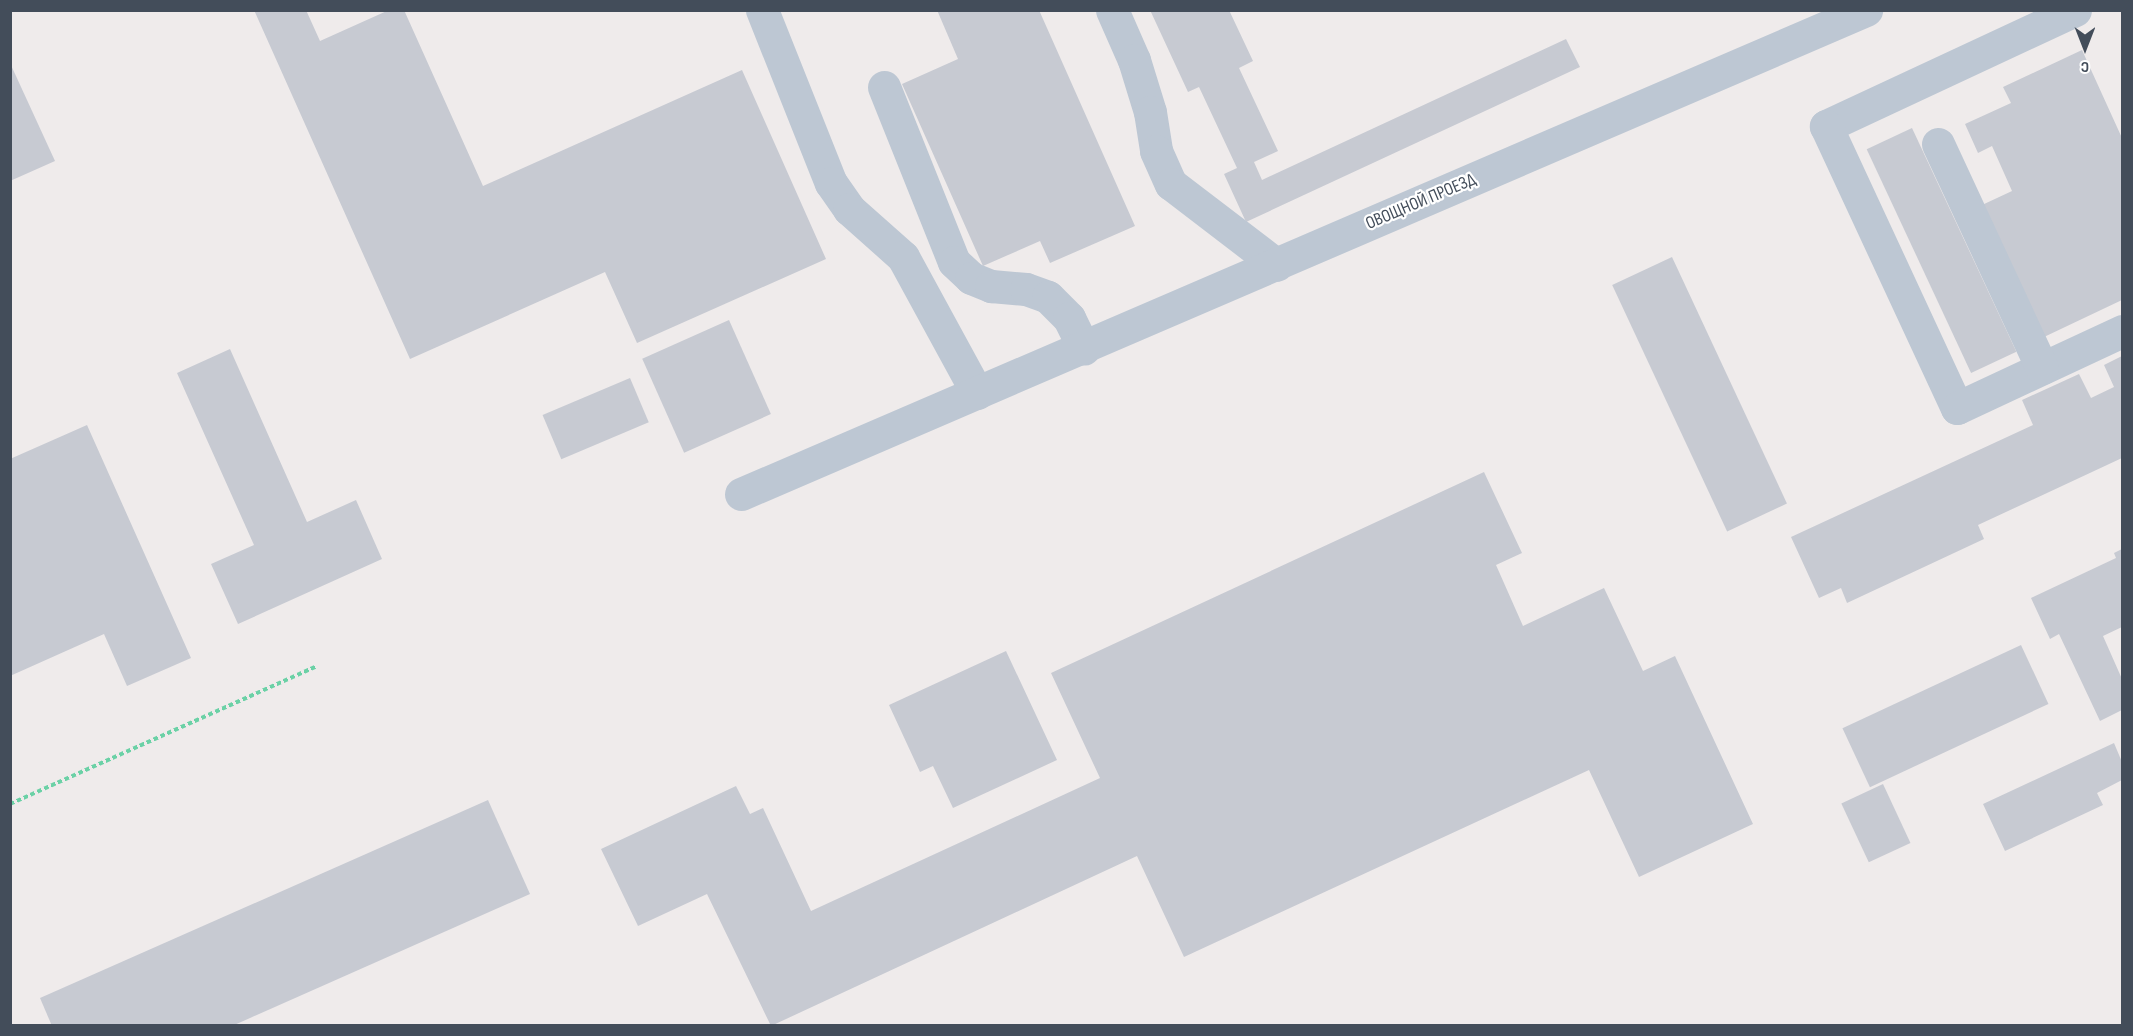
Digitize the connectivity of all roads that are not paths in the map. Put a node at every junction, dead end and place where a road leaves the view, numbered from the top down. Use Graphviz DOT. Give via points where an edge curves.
graph roads {
  1 [pos="762,10"];
  2 [pos="1112,10"];
  3 [pos="1866,10"];
  4 [pos="2075,10"];
  5 [pos="884,87"];
  6 [pos="1938,144"];
  7 [pos="1277,265"];
  8 [pos="2122,331"];
  9 [pos="1084,349"];
  10 [pos="2042,368"];
  11 [pos="977,393"];
  12 [pos="741,494"];
  1 -- 11 [label="street" via="831,183 849,209 903,257"];
  2 -- 7 [label="street" via="1134,60 1150,112 1156,151 1171,184"];
  3 -- 7 [label="street, ОВОЩНОЙ ПРОЕЗД"];
  4 -- 10 [label="street" via="1826,126 1957,408"];
  5 -- 9 [label="street" via="954,262 971,278 991,286 1026,289 1048,297 1069,318"];
  6 -- 10 [label="street"];
  7 -- 9 [label="street, ОВОЩНОЙ ПРОЕЗД"];
  8 -- 10 [label="street"];
  9 -- 11 [label="street, ОВОЩНОЙ ПРОЕЗД"];
  11 -- 12 [label="street, ОВОЩНОЙ ПРОЕЗД"];
}
